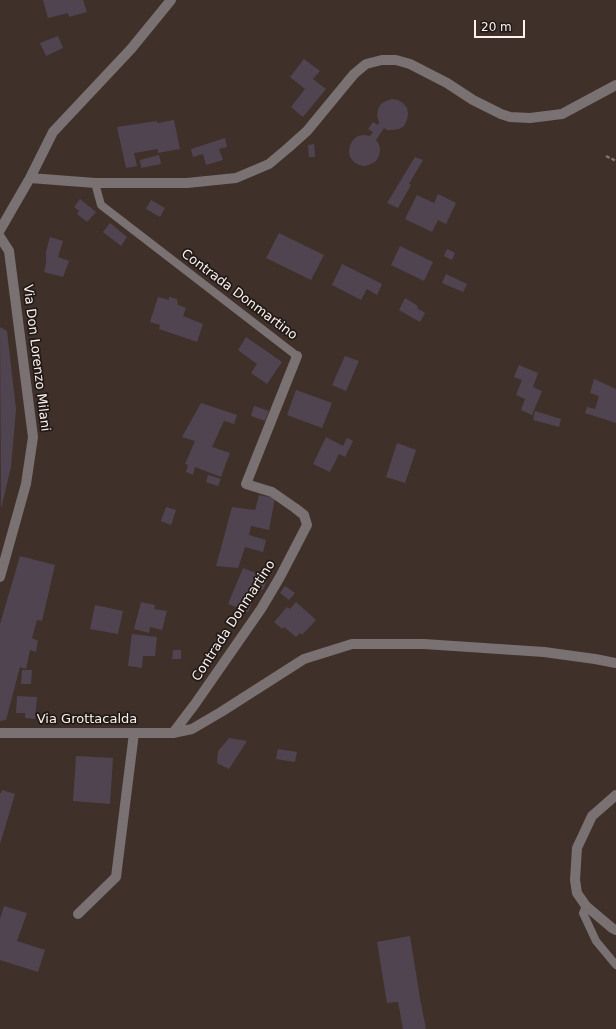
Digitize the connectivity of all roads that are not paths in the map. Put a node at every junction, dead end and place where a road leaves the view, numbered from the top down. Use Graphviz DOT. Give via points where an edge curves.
graph roads {
  1 [pos="171,0"];
  2 [pos="616,85"];
  3 [pos="30,178"];
  4 [pos="95,183"];
  5 [pos="0,230"];
  6 [pos="0,237"];
  7 [pos="297,356"];
  8 [pos="0,577"];
  9 [pos="616,663"];
  10 [pos="0,733"];
  11 [pos="134,733"];
  12 [pos="174,733"];
  13 [pos="616,795"];
  14 [pos="586,906"];
  15 [pos="78,914"];
  16 [pos="616,930"];
  17 [pos="616,965"];
  1 -- 3 [label="street" via="131,49 53,132"];
  2 -- 4 [label="street" via="562,114 530,118 510,117 473,100 410,64 382,60 366,64 354,74 307,131 269,164 236,178 187,183"];
  3 -- 4 [label="street"];
  3 -- 5 [label="street"];
  4 -- 7 [label="lane, Contrada Donmartino" via="101,205"];
  6 -- 8 [label="street, Via Don Lorenzo Milani" via="9,251 33,437 26,484"];
  7 -- 12 [label="street, Contrada Donmartino" via="246,484 272,492 304,515 307,525 261,609"];
  9 -- 12 [label="street, Via Grottacalda" via="536,651 424,644 352,644 304,659 192,729"];
  10 -- 11 [label="street, Via Grottacalda"];
  11 -- 12 [label="street, Via Grottacalda"];
  11 -- 15 [label="street" via="116,877"];
  13 -- 14 [label="street" via="592,816 577,848 577,893"];
  14 -- 16 [label="street"];
  14 -- 17 [label="lane" via="583,913 596,941"];
}
